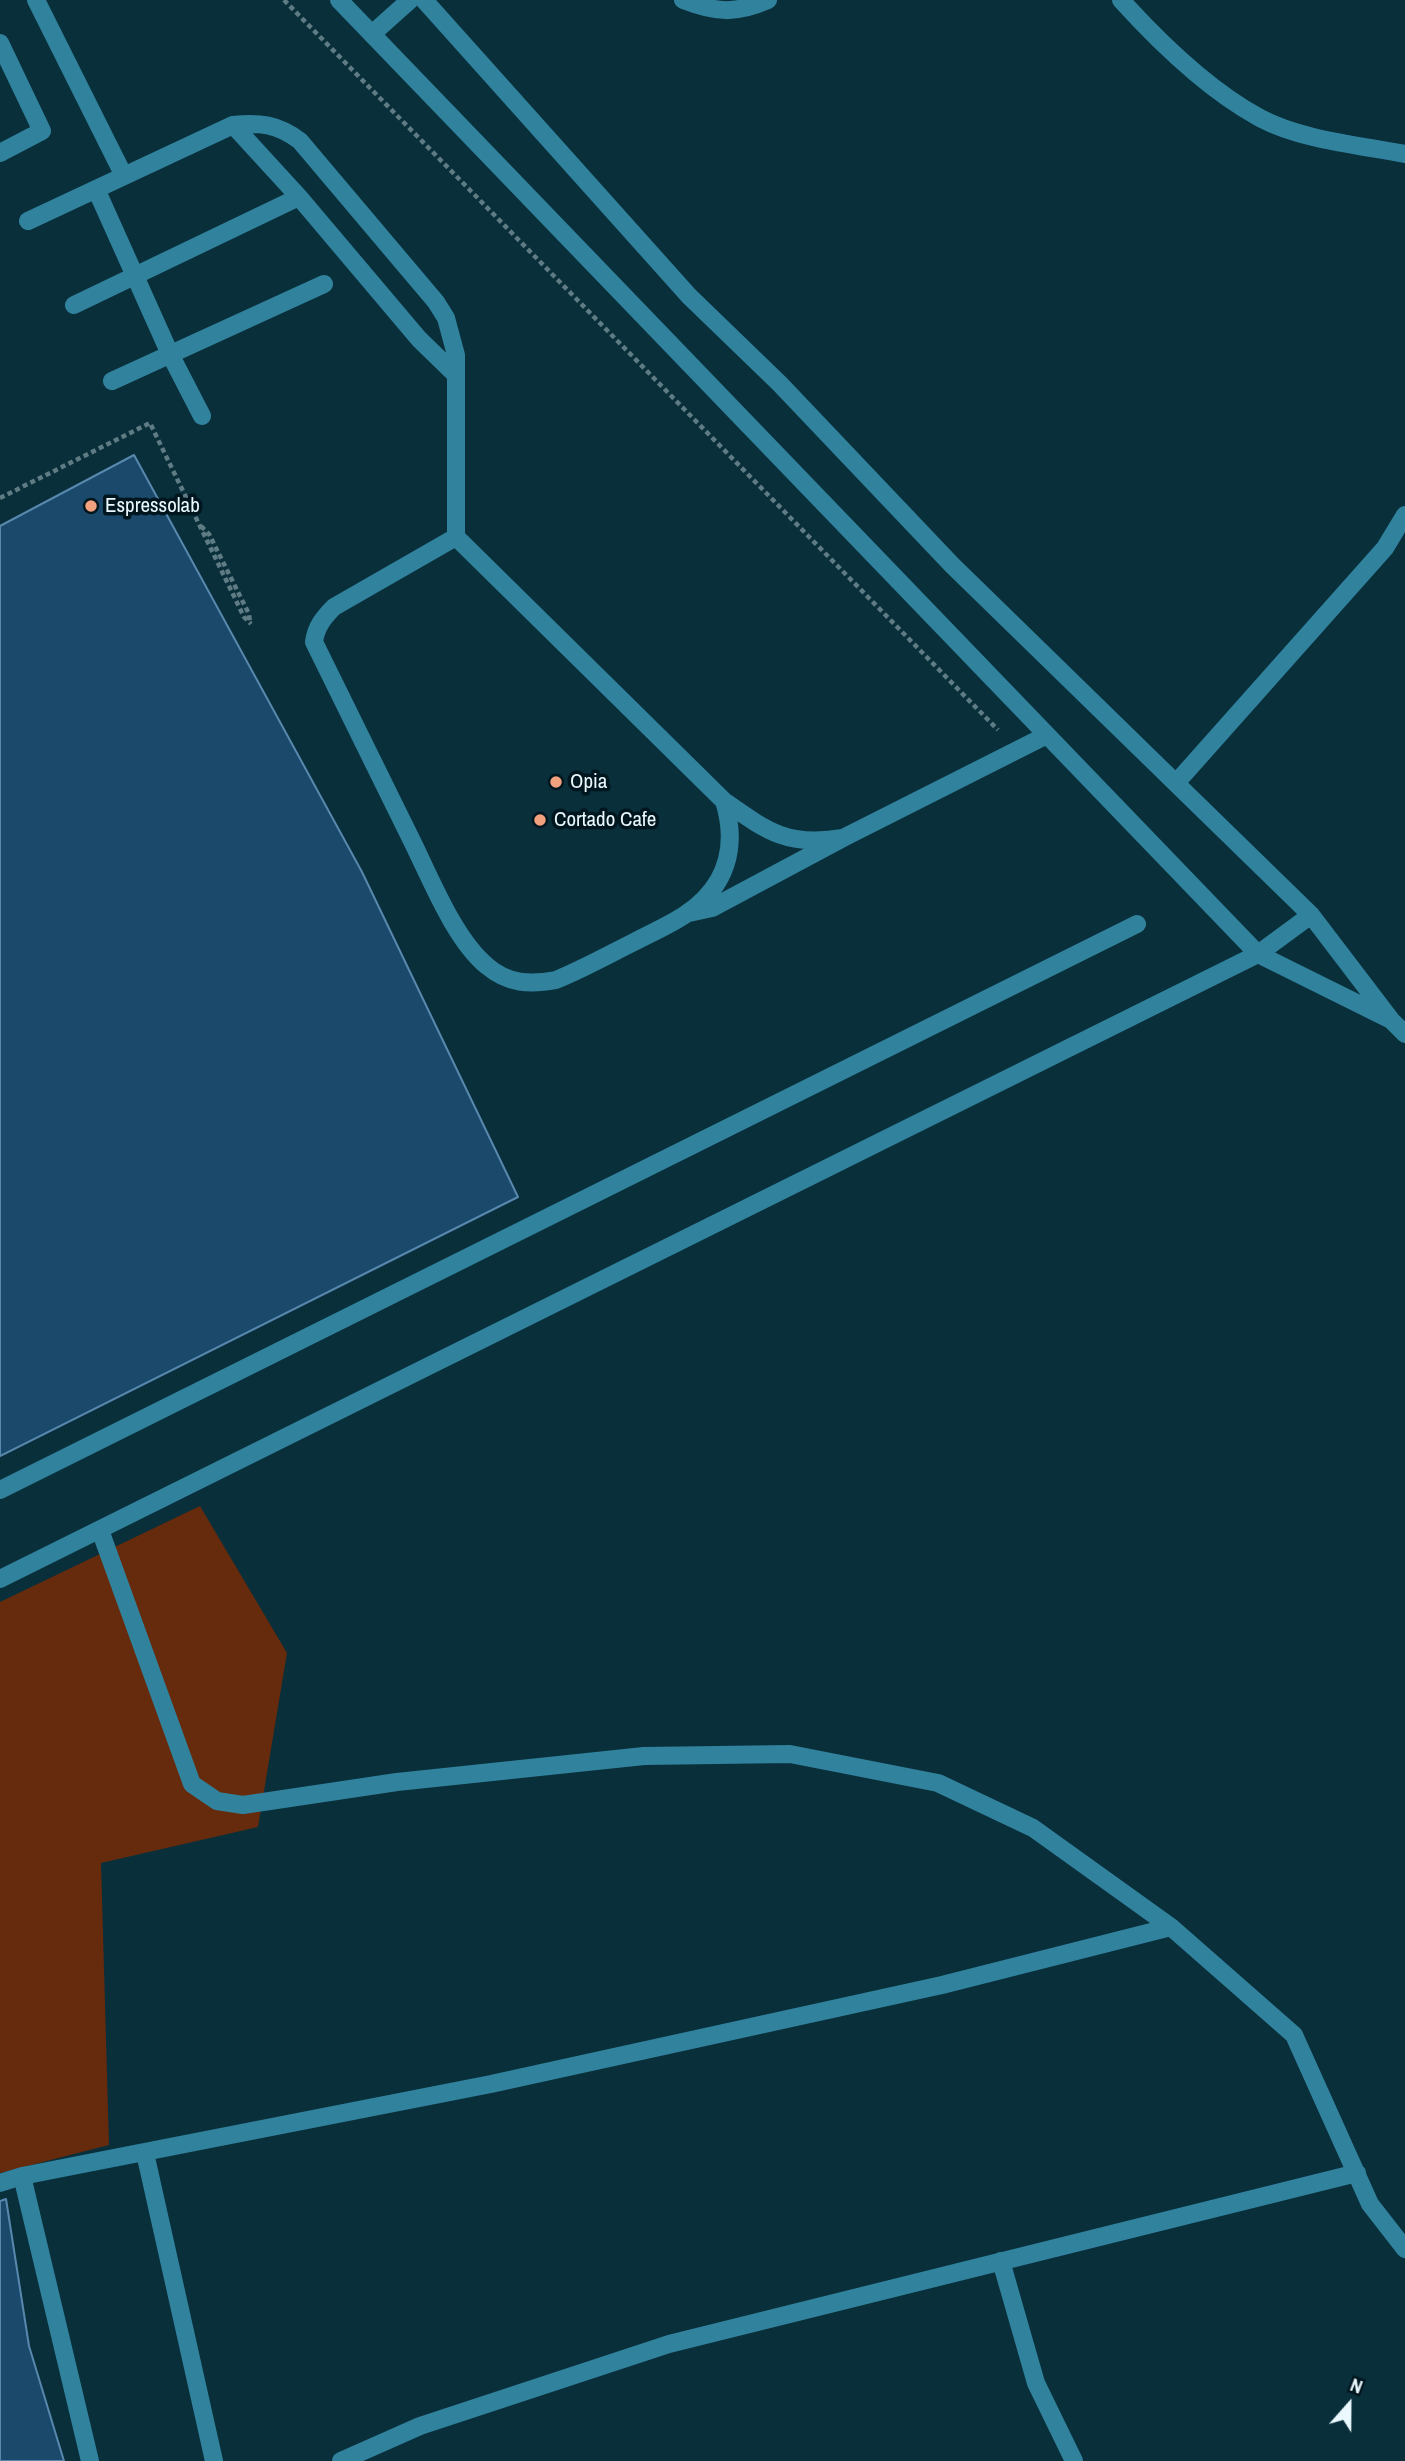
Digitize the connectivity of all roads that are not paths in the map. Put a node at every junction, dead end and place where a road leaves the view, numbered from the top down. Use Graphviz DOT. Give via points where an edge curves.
graph roads {
  1 [pos="339,0"];
  2 [pos="410,0"];
  3 [pos="424,0"];
  4 [pos="683,0"];
  5 [pos="768,0"];
  6 [pos="1121,0"];
  7 [pos="40,8"];
  8 [pos="372,34"];
  9 [pos="0,43"];
  10 [pos="233,124"];
  11 [pos="0,153"];
  12 [pos="1405,154"];
  13 [pos="124,176"];
  14 [pos="96,189"];
  15 [pos="299,197"];
  16 [pos="28,221"];
  17 [pos="135,274"];
  18 [pos="324,284"];
  19 [pos="74,305"];
  20 [pos="170,354"];
  21 [pos="455,374"];
  22 [pos="112,381"];
  23 [pos="202,416"];
  24 [pos="1405,515"];
  25 [pos="456,537"];
  26 [pos="1047,735"];
  27 [pos="1176,783"];
  28 [pos="724,801"];
  29 [pos="843,838"];
  30 [pos="686,914"];
  31 [pos="1311,915"];
  32 [pos="1137,924"];
  33 [pos="1258,954"];
  34 [pos="1391,1020"];
  35 [pos="1405,1034"];
  36 [pos="0,1490"];
  37 [pos="100,1530"];
  38 [pos="0,1579"];
  39 [pos="1171,1927"];
  40 [pos="145,2153"];
  41 [pos="1357,2174"];
  42 [pos="22,2176"];
  43 [pos="0,2183"];
  44 [pos="1405,2249"];
  45 [pos="1001,2261"];
  46 [pos="90,2461"];
  47 [pos="214,2461"];
  48 [pos="341,2461"];
  49 [pos="1074,2461"];
  1 -- 8 [label="street"];
  2 -- 8 [label="street"];
  3 -- 27 [label="street" via="689,296 952,565"];
  4 -- 5 [label="street" via="707,10 743,10"];
  6 -- 12 [label="street" via="1156,40 1260,118 1306,134"];
  7 -- 13 [label="street"];
  8 -- 26 [label="street"];
  9 -- 11 [label="street" via="42,131"];
  10 -- 13 [label="street"];
  10 -- 15 [label="street"];
  10 -- 21 [label="street" via="272,125 300,141 436,302 453,337"];
  13 -- 14 [label="street"];
  14 -- 16 [label="street"];
  14 -- 17 [label="street"];
  15 -- 17 [label="street"];
  15 -- 21 [label="street" via="419,339"];
  17 -- 19 [label="street"];
  17 -- 20 [label="street"];
  18 -- 20 [label="street"];
  20 -- 22 [label="street"];
  20 -- 23 [label="street"];
  21 -- 25 [label="street"];
  24 -- 27 [label="street" via="1385,548"];
  25 -- 28 [label="street"];
  25 -- 30 [label="street" via="334,607 321,621 314,642 464,940 497,974 534,984 575,972"];
  26 -- 29 [label="street"];
  26 -- 33 [label="street"];
  27 -- 31 [label="street"];
  28 -- 29 [label="street" via="778,835 803,842"];
  28 -- 30 [label="street" via="731,824 730,852 721,877"];
  29 -- 30 [label="street" via="712,908"];
  31 -- 33 [label="street"];
  31 -- 34 [label="street"];
  32 -- 36 [label="street"];
  33 -- 34 [label="street"];
  33 -- 37 [label="street"];
  34 -- 35 [label="street"];
  37 -- 38 [label="street"];
  37 -- 39 [label="street" via="192,1784 217,1801 243,1805 409,1781 644,1756 790,1754 938,1783 1033,1828"];
  39 -- 40 [label="street" via="942,1985 491,2084"];
  39 -- 41 [label="street" via="1294,2035"];
  40 -- 42 [label="street"];
  40 -- 47 [label="street"];
  41 -- 44 [label="street" via="1370,2204"];
  41 -- 45 [label="street"];
  42 -- 43 [label="street"];
  42 -- 46 [label="street"];
  45 -- 48 [label="street" via="669,2344 419,2426"];
  45 -- 49 [label="street" via="1035,2383"];
}
